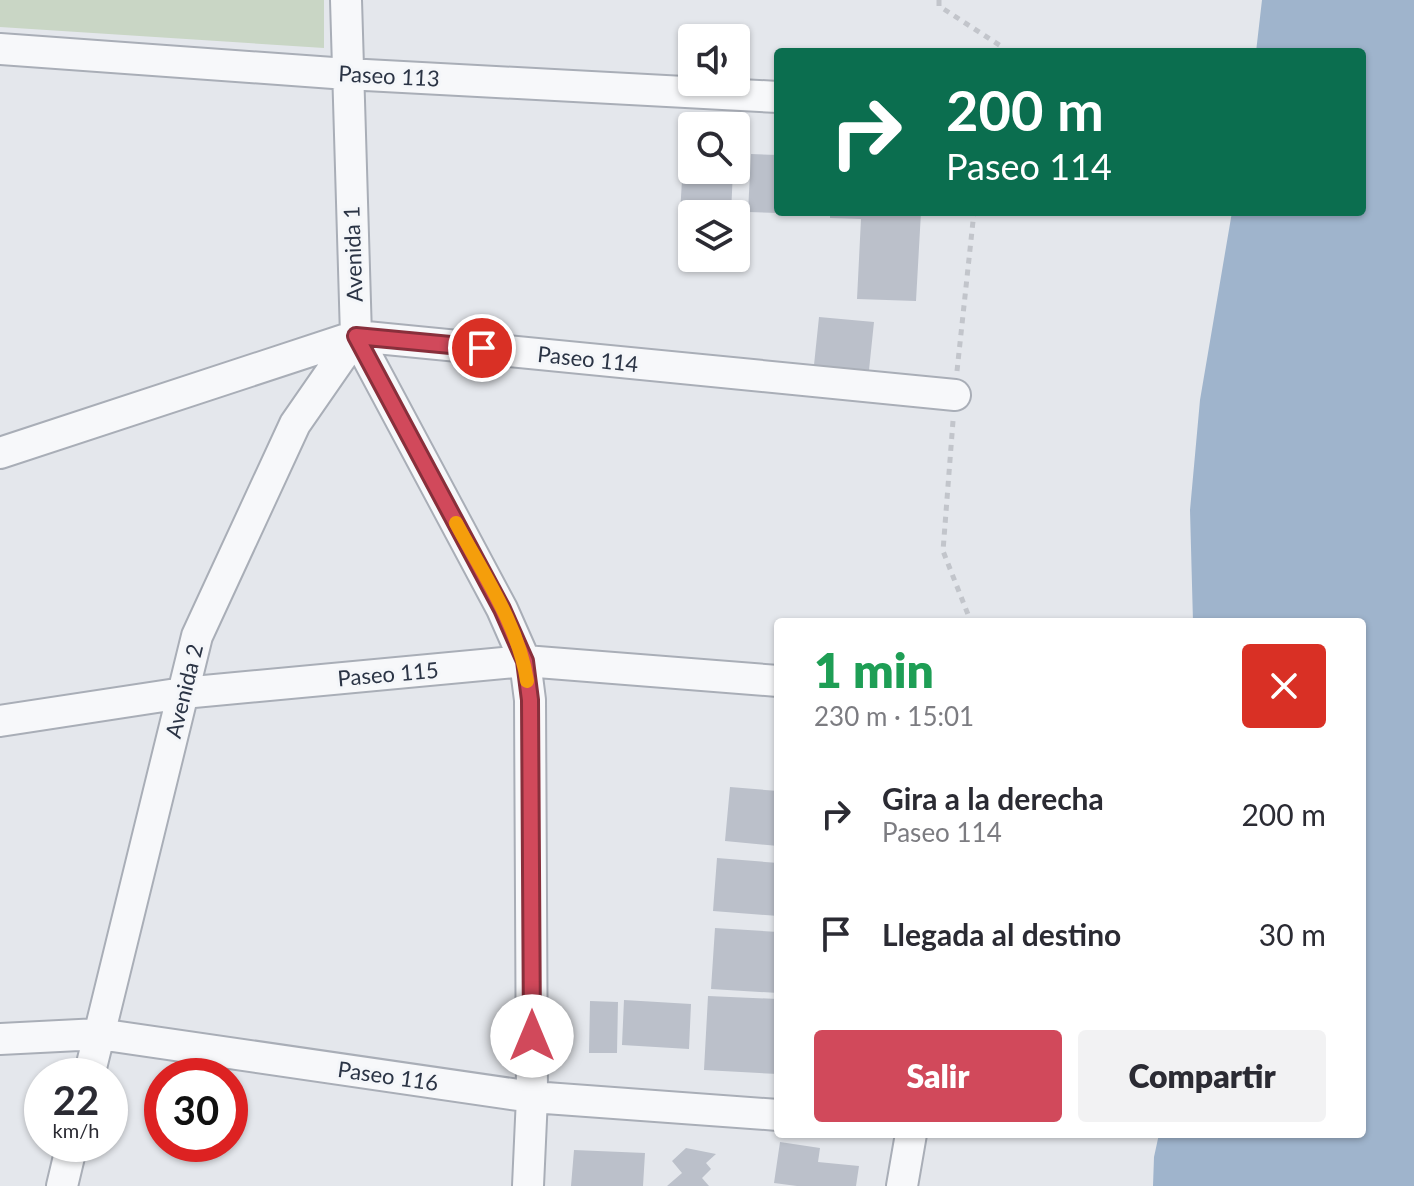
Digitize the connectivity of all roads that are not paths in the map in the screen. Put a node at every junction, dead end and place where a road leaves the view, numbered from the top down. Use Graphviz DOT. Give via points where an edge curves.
graph roads {
  1 [pos="346,0"];
  2 [pos="0,49"];
  3 [pos="347,74"];
  4 [pos="774,97"];
  5 [pos="356,336"];
  6 [pos="955,395"];
  7 [pos="0,453"];
  8 [pos="525,661"];
  9 [pos="774,681"];
  10 [pos="183,693"];
  11 [pos="0,721"];
  12 [pos="99,1034"];
  13 [pos="0,1039"];
  14 [pos="93,1058"];
  15 [pos="532,1097"];
  16 [pos="774,1115"];
  17 [pos="910,1138"];
  18 [pos="68,1162"];
  19 [pos="62,1186"];
  20 [pos="528,1186"];
  21 [pos="902,1186"];
  1 -- 3 [label="street, Avenida 1"];
  2 -- 3 [label="street, Paseo 113"];
  3 -- 4 [label="street, Paseo 113"];
  3 -- 5 [label="street, Avenida 1"];
  5 -- 6 [label="street, Paseo 114"];
  5 -- 7 [label="street, Paseo 114"];
  5 -- 8 [label="street, Avenida 1"];
  5 -- 10 [label="street, Avenida 2" via="295,424 197,636"];
  8 -- 9 [label="street, Paseo 115"];
  8 -- 10 [label="street, Paseo 115"];
  8 -- 15 [label="street, Avenida 1" via="530,700"];
  10 -- 11 [label="street, Paseo 115"];
  10 -- 12 [label="street, Avenida 2"];
  12 -- 13 [label="street, Paseo 116"];
  12 -- 14 [label="street, Avenida 2"];
  12 -- 15 [label="street, Paseo 116"];
  15 -- 16 [label="street, Paseo 116"];
  15 -- 20 [label="street, Avenida 1"];
  17 -- 21 [label="street"];
  18 -- 19 [label="street"];
}
